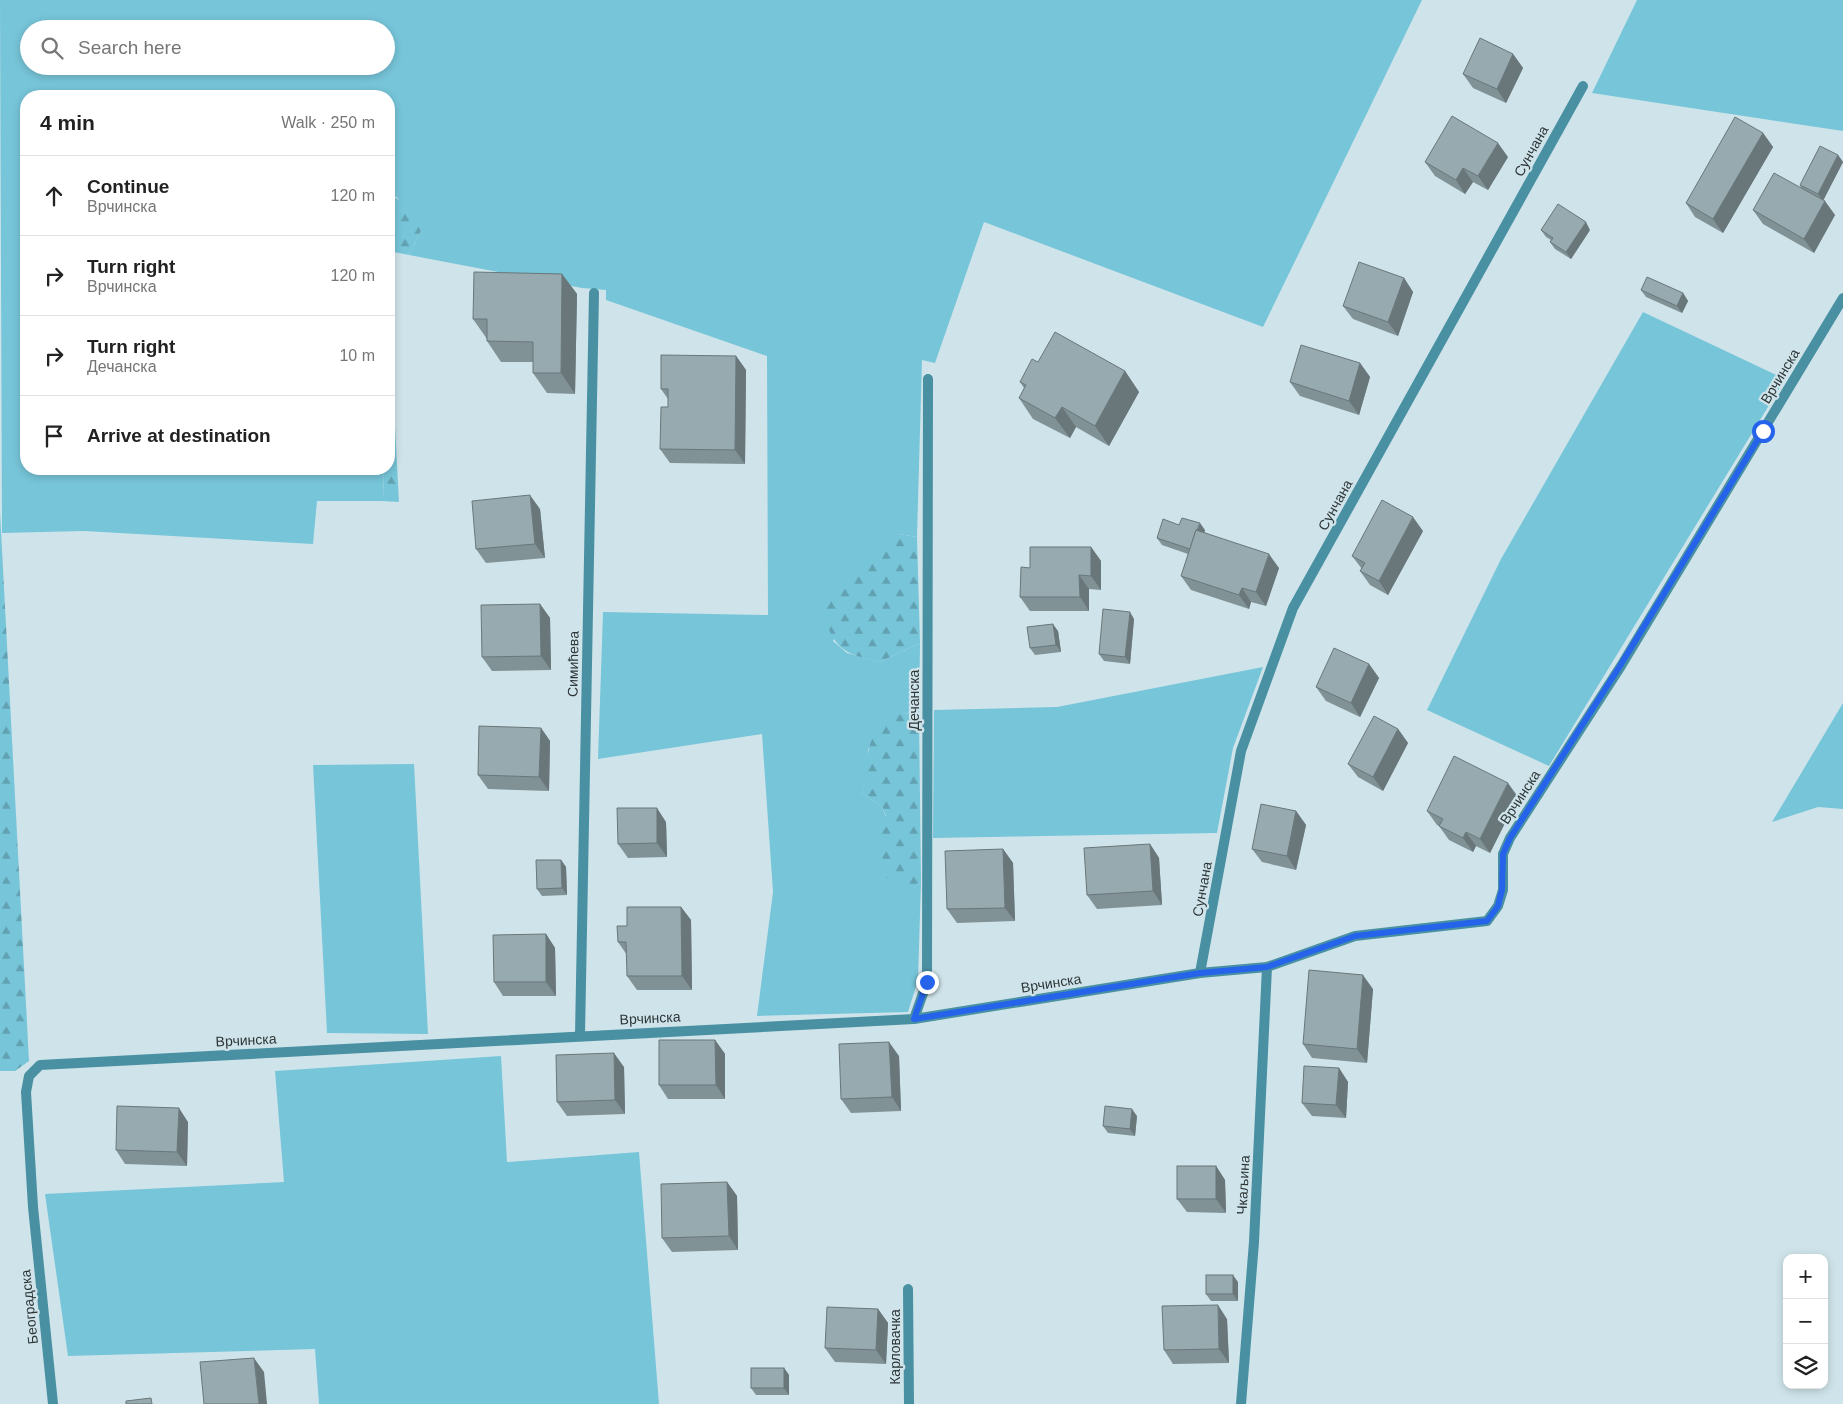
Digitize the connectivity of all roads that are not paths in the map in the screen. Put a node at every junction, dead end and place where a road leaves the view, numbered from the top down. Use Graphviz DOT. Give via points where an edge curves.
graph roads {
  1 [pos="1583,86"];
  2 [pos="594,293"];
  3 [pos="1843,298"];
  4 [pos="928,379"];
  5 [pos="1267,967"];
  6 [pos="1200,973"];
  7 [pos="914,1019"];
  8 [pos="580,1035"];
  9 [pos="33,1207"];
  10 [pos="908,1289"];
  11 [pos="52,1404"];
  12 [pos="909,1404"];
  13 [pos="1241,1404"];
  1 -- 6 [label="street, Сунчана" via="1293,608 1241,751"];
  2 -- 8 [label="street, Симићева"];
  3 -- 5 [label="street, Врчинска" via="1620,666 1510,838 1503,854 1498,906 1487,921 1355,936"];
  4 -- 7 [label="street, Дечанска" via="927,982"];
  5 -- 6 [label="street, Врчинска"];
  5 -- 13 [label="street, Чкаљина" via="1254,1242"];
  6 -- 7 [label="street, Врчинска"];
  7 -- 8 [label="street, Врчинска"];
  8 -- 9 [label="street, Врчинска" via="40,1065 29,1076 26,1092"];
  9 -- 11 [label="street, Београдска"];
  10 -- 12 [label="street, Карловачка"];
}
